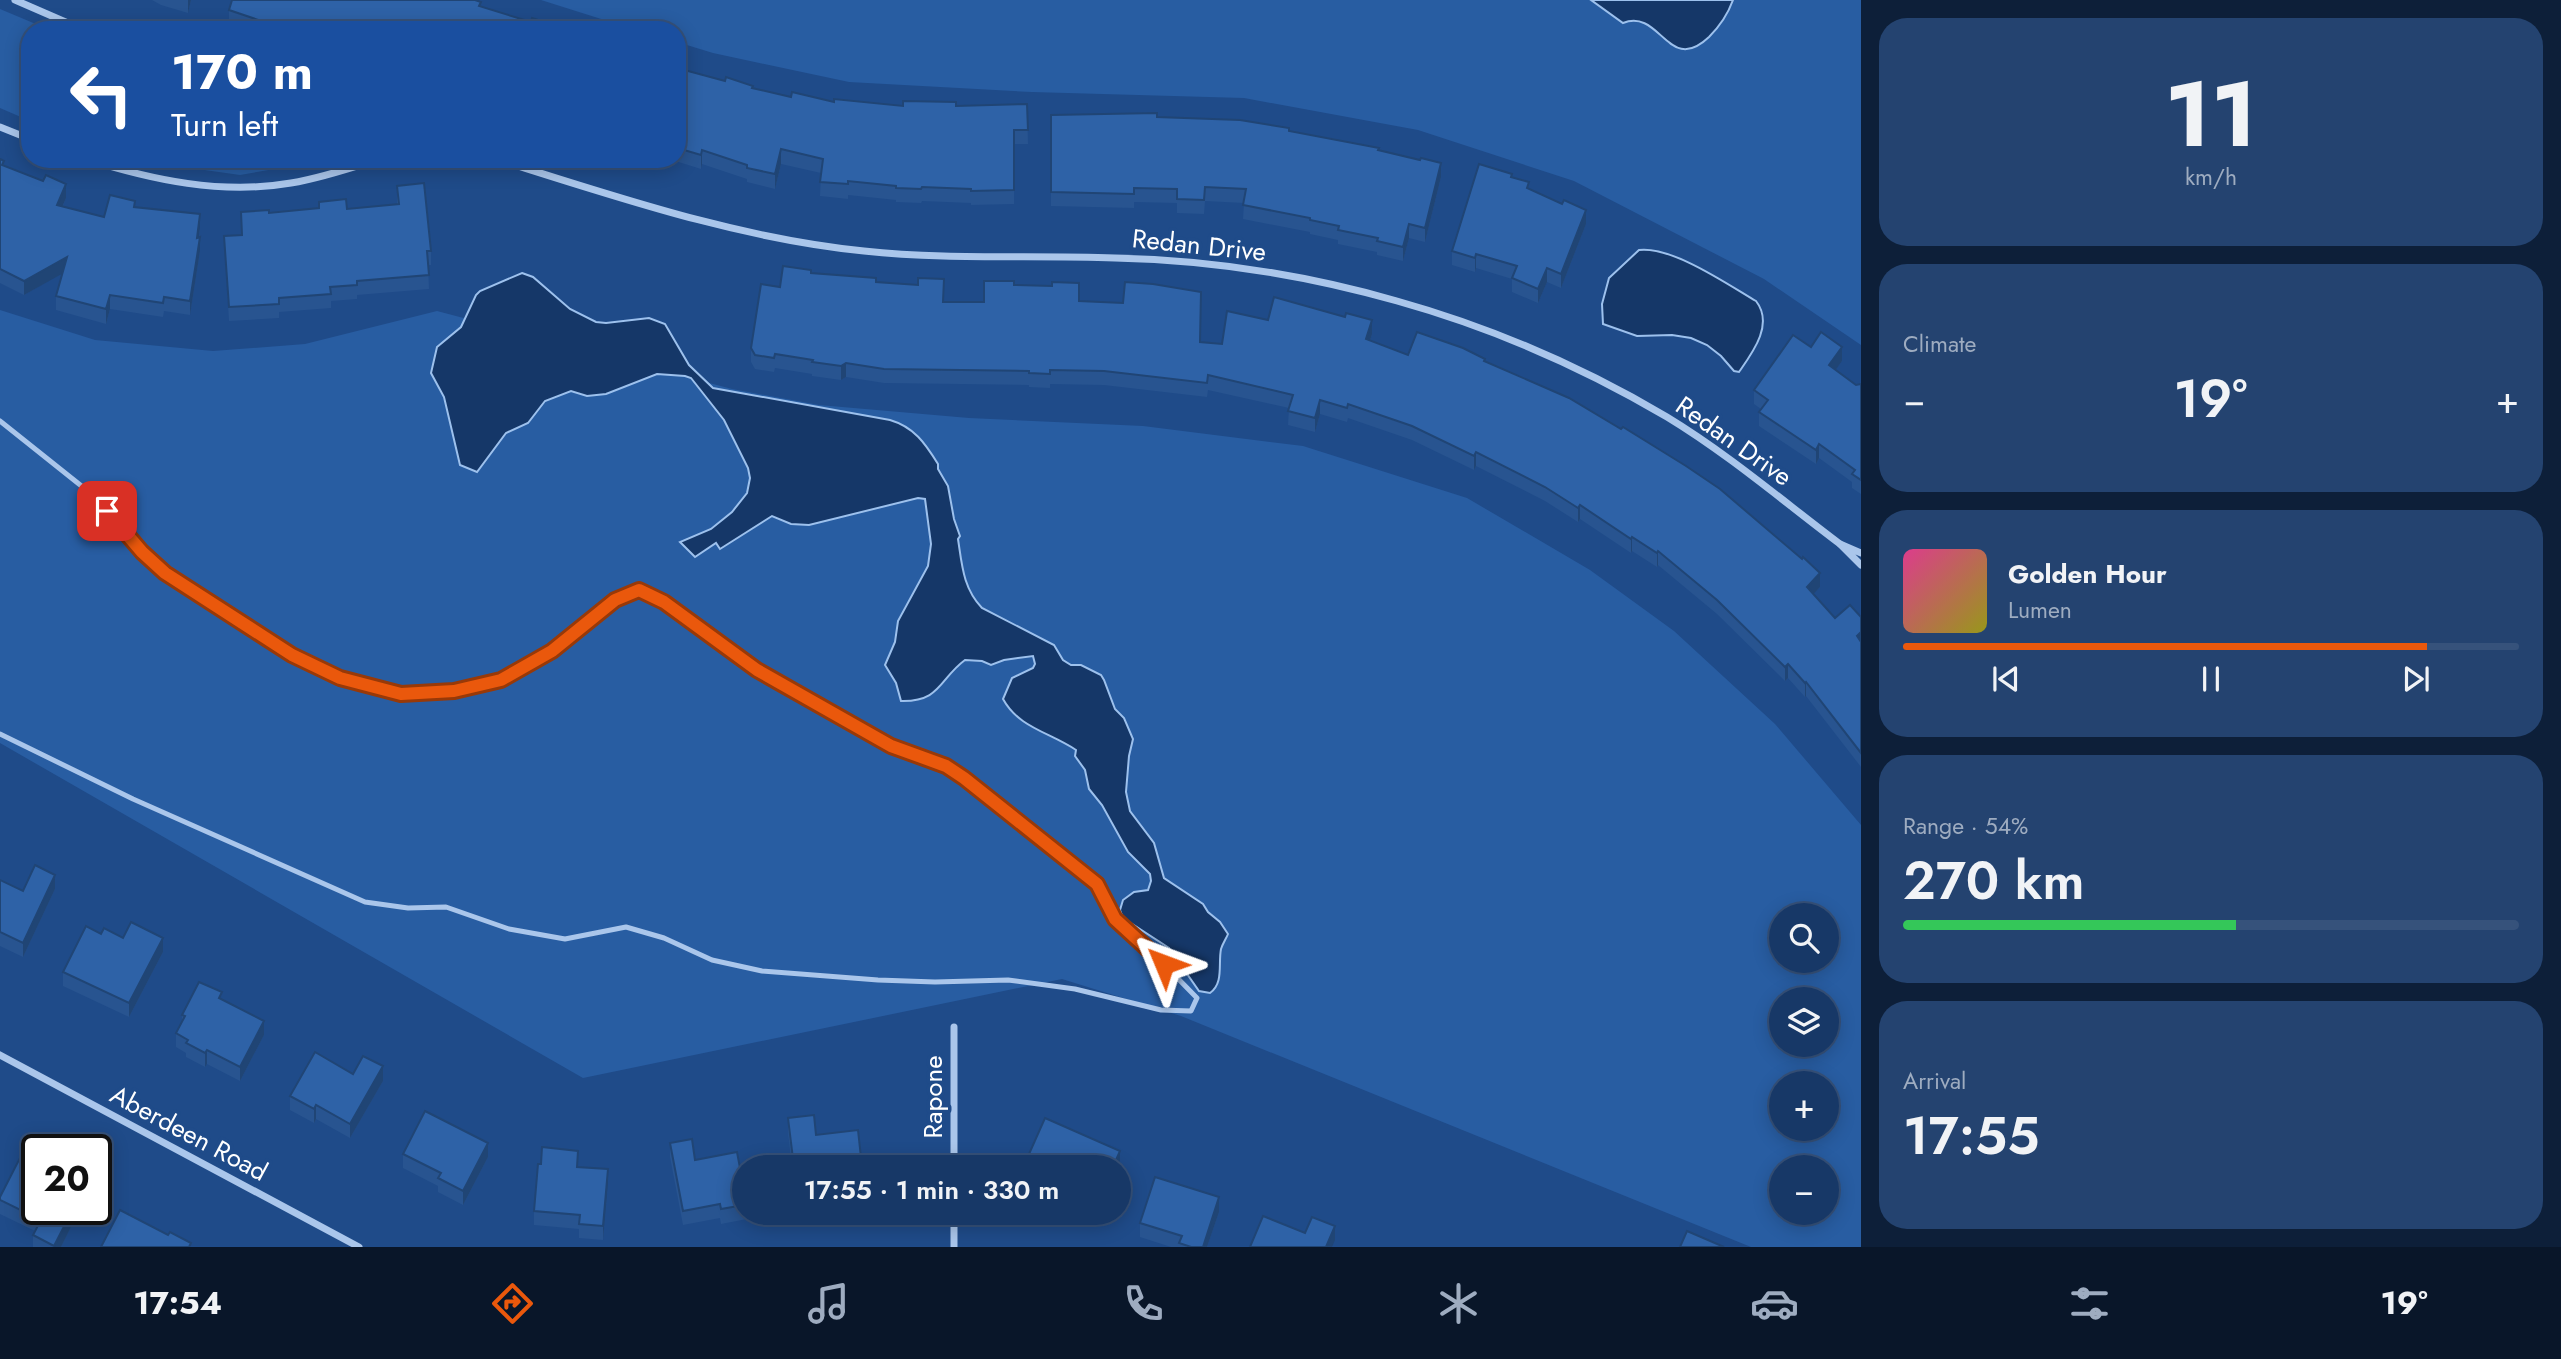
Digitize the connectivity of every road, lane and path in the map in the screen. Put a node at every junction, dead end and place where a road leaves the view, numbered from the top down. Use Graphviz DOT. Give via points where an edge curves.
graph roads {
  1 [pos="15,0"];
  2 [pos="63,21"];
  3 [pos="0,127"];
  4 [pos="21,135"];
  5 [pos="116,168"];
  6 [pos="346,168"];
  7 [pos="524,168"];
  8 [pos="0,421"];
  9 [pos="1840,544"];
  10 [pos="1861,553"];
  11 [pos="1861,565"];
  12 [pos="0,734"];
  13 [pos="954,1027"];
  14 [pos="0,1055"];
  15 [pos="954,1155"];
  16 [pos="954,1225"];
  17 [pos="359,1247"];
  18 [pos="954,1247"];
  1 -- 2 [label="street"];
  3 -- 4 [label="street"];
  5 -- 6 [label="street" via="157,180 241,188 291,183"];
  7 -- 9 [label="street, Redan Drive" via="775,240 947,257 1176,261 1305,279 1396,301 1525,347 1667,417"];
  8 -- 12 [label="lane" via="94,496 165,573 292,655 340,678 401,694 454,691 501,680 552,651 615,600 639,590 664,602 757,670 891,746 946,766 981,791 1097,884 1115,919 1197,998 1191,1011 1161,1010 1075,989 1008,980 878,980 762,971 712,960 664,938 626,928 565,939 509,929 446,907 365,902"];
  9 -- 10 [label="street, Redan Drive"];
  9 -- 11 [label="street, Redan Drive"];
  13 -- 15 [label="street, Rapone"];
  14 -- 17 [label="street, Aberdeen Road"];
  16 -- 18 [label="street"];
}
